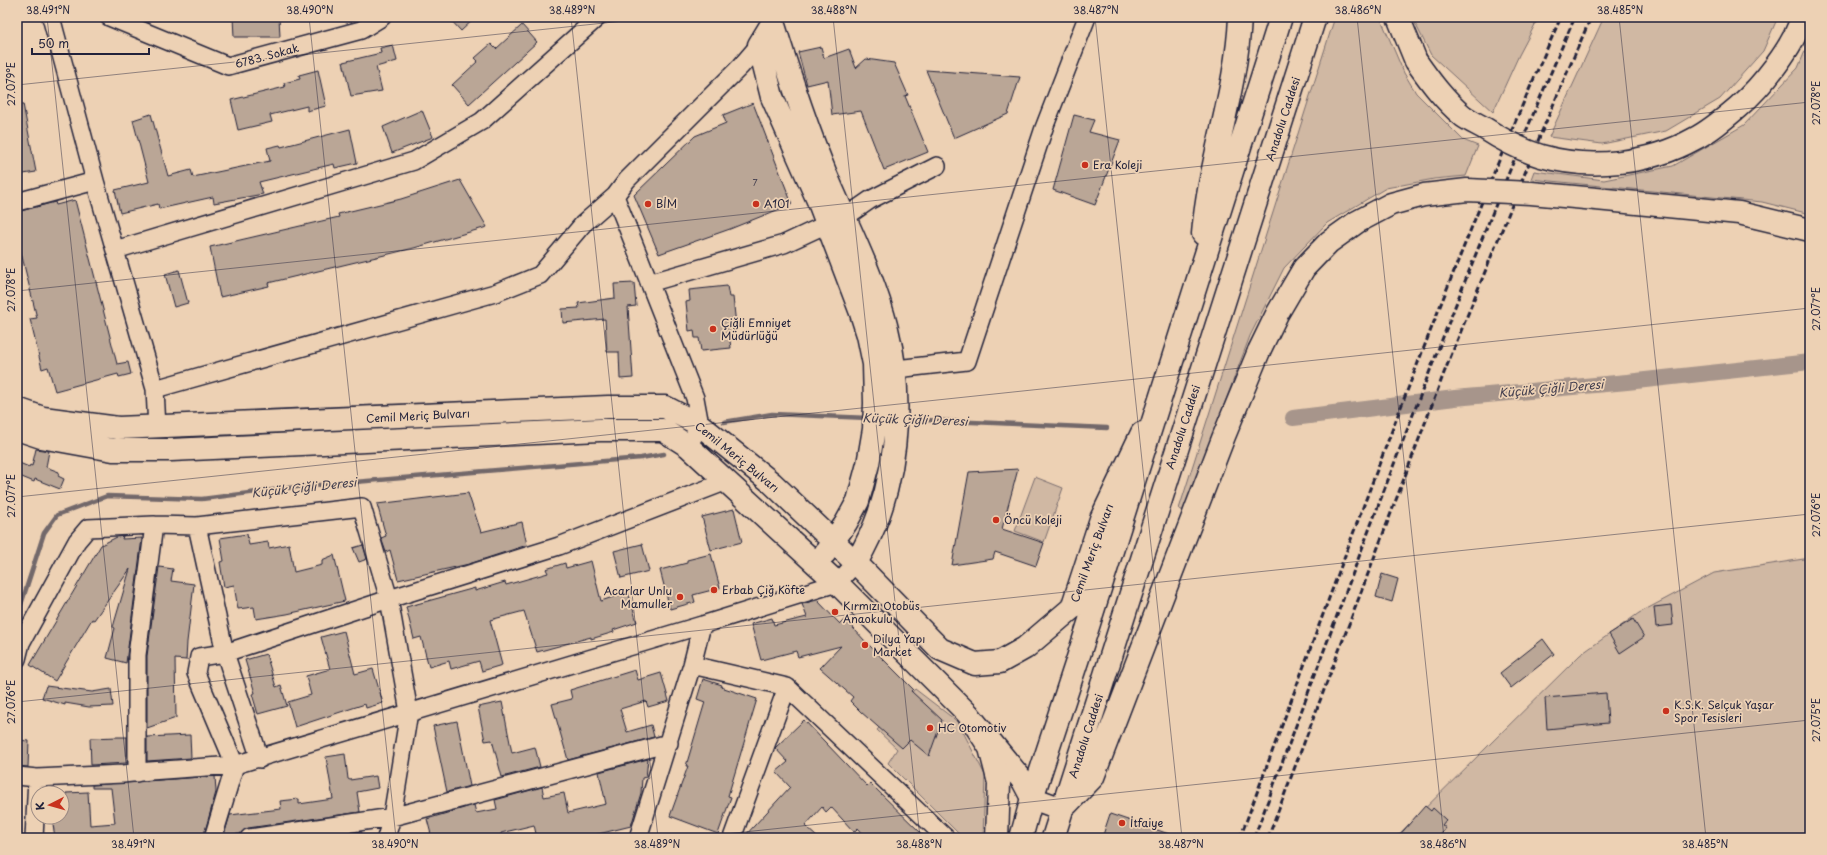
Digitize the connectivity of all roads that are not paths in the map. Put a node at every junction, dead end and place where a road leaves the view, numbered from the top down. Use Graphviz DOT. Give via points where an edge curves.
graph roads {
  1 [pos="51,17"];
  2 [pos="109,17"];
  3 [pos="382,17"];
  4 [pos="598,17"];
  5 [pos="1087,17"];
  6 [pos="1240,17"];
  7 [pos="1281,17"];
  8 [pos="1315,17"];
  9 [pos="1398,17"];
  10 [pos="1802,17"];
  11 [pos="772,20"];
  12 [pos="759,45"];
  13 [pos="937,166"];
  14 [pos="95,181"];
  15 [pos="615,196"];
  16 [pos="17,202"];
  17 [pos="836,221"];
  18 [pos="1810,230"];
  19 [pos="115,250"];
  20 [pos="1200,273"];
  21 [pos="649,282"];
  22 [pos="896,369"];
  23 [pos="155,389"];
  24 [pos="1162,392"];
  25 [pos="885,394"];
  26 [pos="17,409"];
  27 [pos="700,425"];
  28 [pos="157,428"];
  29 [pos="17,429"];
  30 [pos="688,446"];
  31 [pos="726,481"];
  32 [pos="154,525"];
  33 [pos="197,526"];
  34 [pos="833,542"];
  35 [pos="856,563"];
  36 [pos="816,564"];
  37 [pos="837,583"];
  38 [pos="389,599"];
  39 [pos="702,625"];
  40 [pos="225,653"];
  41 [pos="17,659"];
  42 [pos="692,665"];
  43 [pos="787,687"];
  44 [pos="409,712"];
  45 [pos="968,714"];
  46 [pos="669,743"];
  47 [pos="260,759"];
  48 [pos="235,765"];
  49 [pos="137,773"];
  50 [pos="17,776"];
  51 [pos="37,778"];
  52 [pos="1032,798"];
  53 [pos="1062,809"];
  54 [pos="392,817"];
  55 [pos="34,838"];
  56 [pos="213,838"];
  57 [pos="249,838"];
  58 [pos="386,838"];
  59 [pos="638,838"];
  60 [pos="732,838"];
  61 [pos="946,838"];
  62 [pos="997,838"];
  63 [pos="1021,838"];
  64 [pos="1053,838"];
  1 -- 14 [label="street"];
  2 -- 3 [label="street, 6783. Sokak" via="228,66 361,30"];
  4 -- 19 [label="street" via="482,121 414,161"];
  5 -- 22 [label="street" via="1044,128 967,361"];
  6 -- 20 [label="main road" via="1233,82 1206,203"];
  7 -- 20 [label="main road"];
  8 -- 53 [label="main road, Anadolu Caddesi"];
  9 -- 10 [label="main road, bridge" via="1416,61 1438,91 1464,116 1500,138 1540,156 1571,162 1601,163 1663,153 1694,140 1725,118 1754,94 1782,55"];
  11 -- 12 [label="main road"];
  11 -- 17 [label="main road" via="789,76 820,160"];
  12 -- 15 [label="street" via="627,180"];
  12 -- 17 [label="main road" via="772,97"];
  13 -- 17 [label="street" via="870,200"];
  14 -- 16 [label="street"];
  14 -- 19 [label="street"];
  15 -- 21 [label="street"];
  15 -- 23 [label="street" via="583,224 540,275 495,293"];
  17 -- 21 [label="street" via="784,244"];
  17 -- 22 [label="main road" via="876,292"];
  17 -- 25 [label="main road" via="874,364"];
  18 -- 53 [label="main road, bridge" via="1739,213 1467,190 1424,195 1391,204 1357,222 1329,242 1304,268 1259,351 1093,776"];
  19 -- 23 [label="street"];
  20 -- 24 [label="main road"];
  21 -- 27 [label="street" via="695,398"];
  22 -- 25 [label="main road"];
  23 -- 28 [label="street"];
  24 -- 35 [label="main road, Cemil Meriç Bulvarı" via="1101,519 1072,608 1025,648 1000,662 975,664 940,649"];
  24 -- 52 [label="main road"];
  25 -- 34 [label="main road" via="858,501"];
  25 -- 35 [label="main road" via="894,444 892,460 884,499 870,537"];
  26 -- 28 [label="main road, Cemil Meriç Bulvarı" via="43,418 118,428"];
  27 -- 28 [label="main road, Cemil Meriç Bulvarı" via="665,407 608,407"];
  27 -- 30 [label="street"];
  27 -- 34 [label="main road, Cemil Meriç Bulvarı" via="772,483"];
  29 -- 30 [label="main road, Cemil Meriç Bulvarı" via="41,437 113,450 172,450 600,430 663,430"];
  30 -- 31 [label="main road, Cemil Meriç Bulvarı"];
  31 -- 36 [label="main road, Cemil Meriç Bulvarı"];
  31 -- 38 [label="street" via="559,546"];
  32 -- 33 [label="street"];
  32 -- 41 [label="street" via="88,528 77,541 21,642"];
  32 -- 49 [label="street" via="137,655"];
  33 -- 38 [label="street" via="362,507"];
  33 -- 40 [label="street"];
  34 -- 35 [label="main road, Cemil Meriç Bulvarı"];
  34 -- 36 [label="main road"];
  35 -- 37 [label="street"];
  36 -- 37 [label="main road, Cemil Meriç Bulvarı"];
  37 -- 39 [label="street"];
  37 -- 45 [label="main road, Cemil Meriç Bulvarı"];
  38 -- 40 [label="street"];
  38 -- 44 [label="street"];
  39 -- 42 [label="street"];
  39 -- 44 [label="street"];
  40 -- 47 [label="street"];
  40 -- 48 [label="street" via="199,657 196,673"];
  42 -- 43 [label="street"];
  42 -- 46 [label="street"];
  43 -- 60 [label="street"];
  43 -- 61 [label="street"];
  44 -- 47 [label="street"];
  44 -- 54 [label="street"];
  45 -- 52 [label="main road" via="1024,781"];
  45 -- 62 [label="main road" via="990,748 999,783"];
  46 -- 54 [label="street"];
  46 -- 59 [label="street"];
  47 -- 48 [label="street"];
  48 -- 49 [label="street"];
  48 -- 56 [label="street"];
  49 -- 51 [label="street"];
  50 -- 51 [label="street"];
  51 -- 55 [label="street"];
  52 -- 53 [label="main road"];
  52 -- 63 [label="main road"];
  53 -- 64 [label="main road, Anadolu Caddesi"];
  54 -- 57 [label="street"];
  54 -- 58 [label="street"];
}
